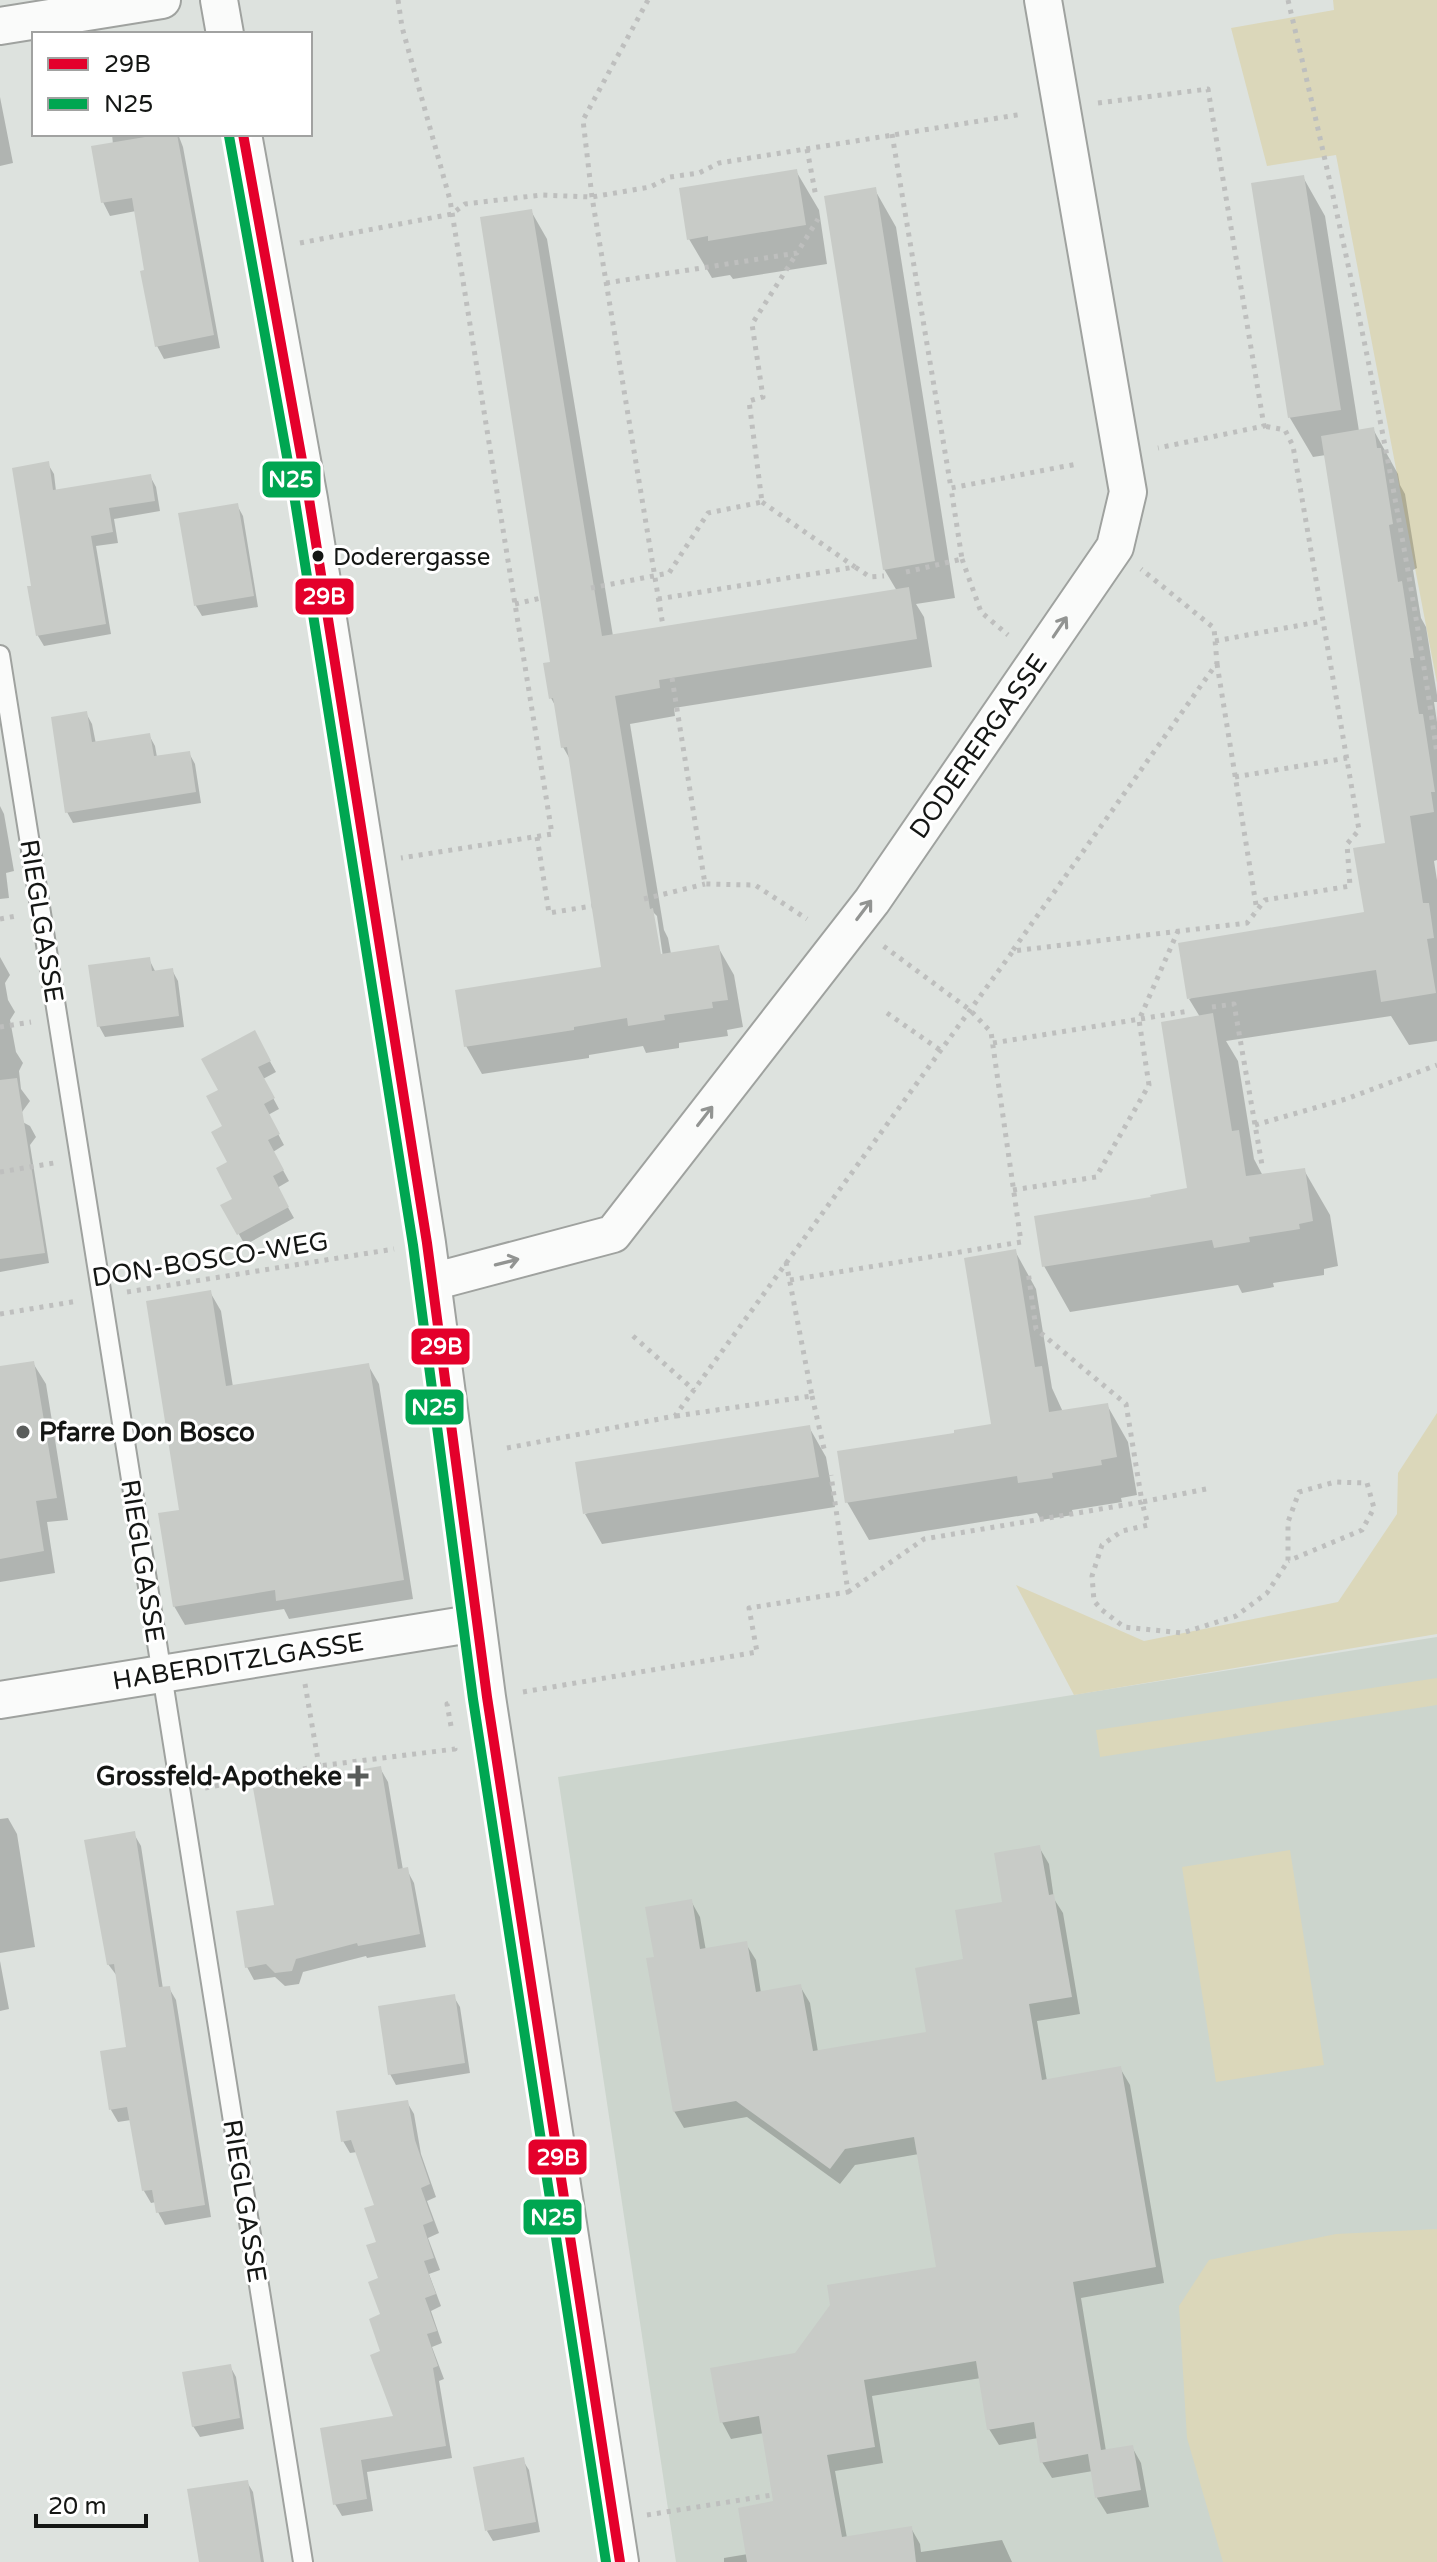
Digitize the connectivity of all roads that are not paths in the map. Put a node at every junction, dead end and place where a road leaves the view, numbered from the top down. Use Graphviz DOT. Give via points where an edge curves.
graph roads {
  1 [pos="162,0"];
  2 [pos="219,0"];
  3 [pos="1043,0"];
  4 [pos="0,26"];
  5 [pos="225,32"];
  6 [pos="243,136"];
  7 [pos="0,655"];
  8 [pos="432,1282"];
  9 [pos="477,1623"];
  10 [pos="161,1674"];
  11 [pos="0,1700"];
  12 [pos="303,2562"];
  13 [pos="620,2562"];
  1 -- 4 [label="street"];
  2 -- 5 [label="street"];
  8 -- 3 [label="street, DODERERGASSE, one-way" via="613,1234 872,901 1115,547 1128,492"];
  6 -- 8 [label="street" via="309,499"];
  7 -- 10 [label="lane, RIEGLGASSE"];
  8 -- 9 [label="street"];
  9 -- 10 [label="street, HABERDITZLGASSE"];
  9 -- 13 [label="street"];
  10 -- 11 [label="street, HABERDITZLGASSE"];
  10 -- 12 [label="lane, RIEGLGASSE"];
}
